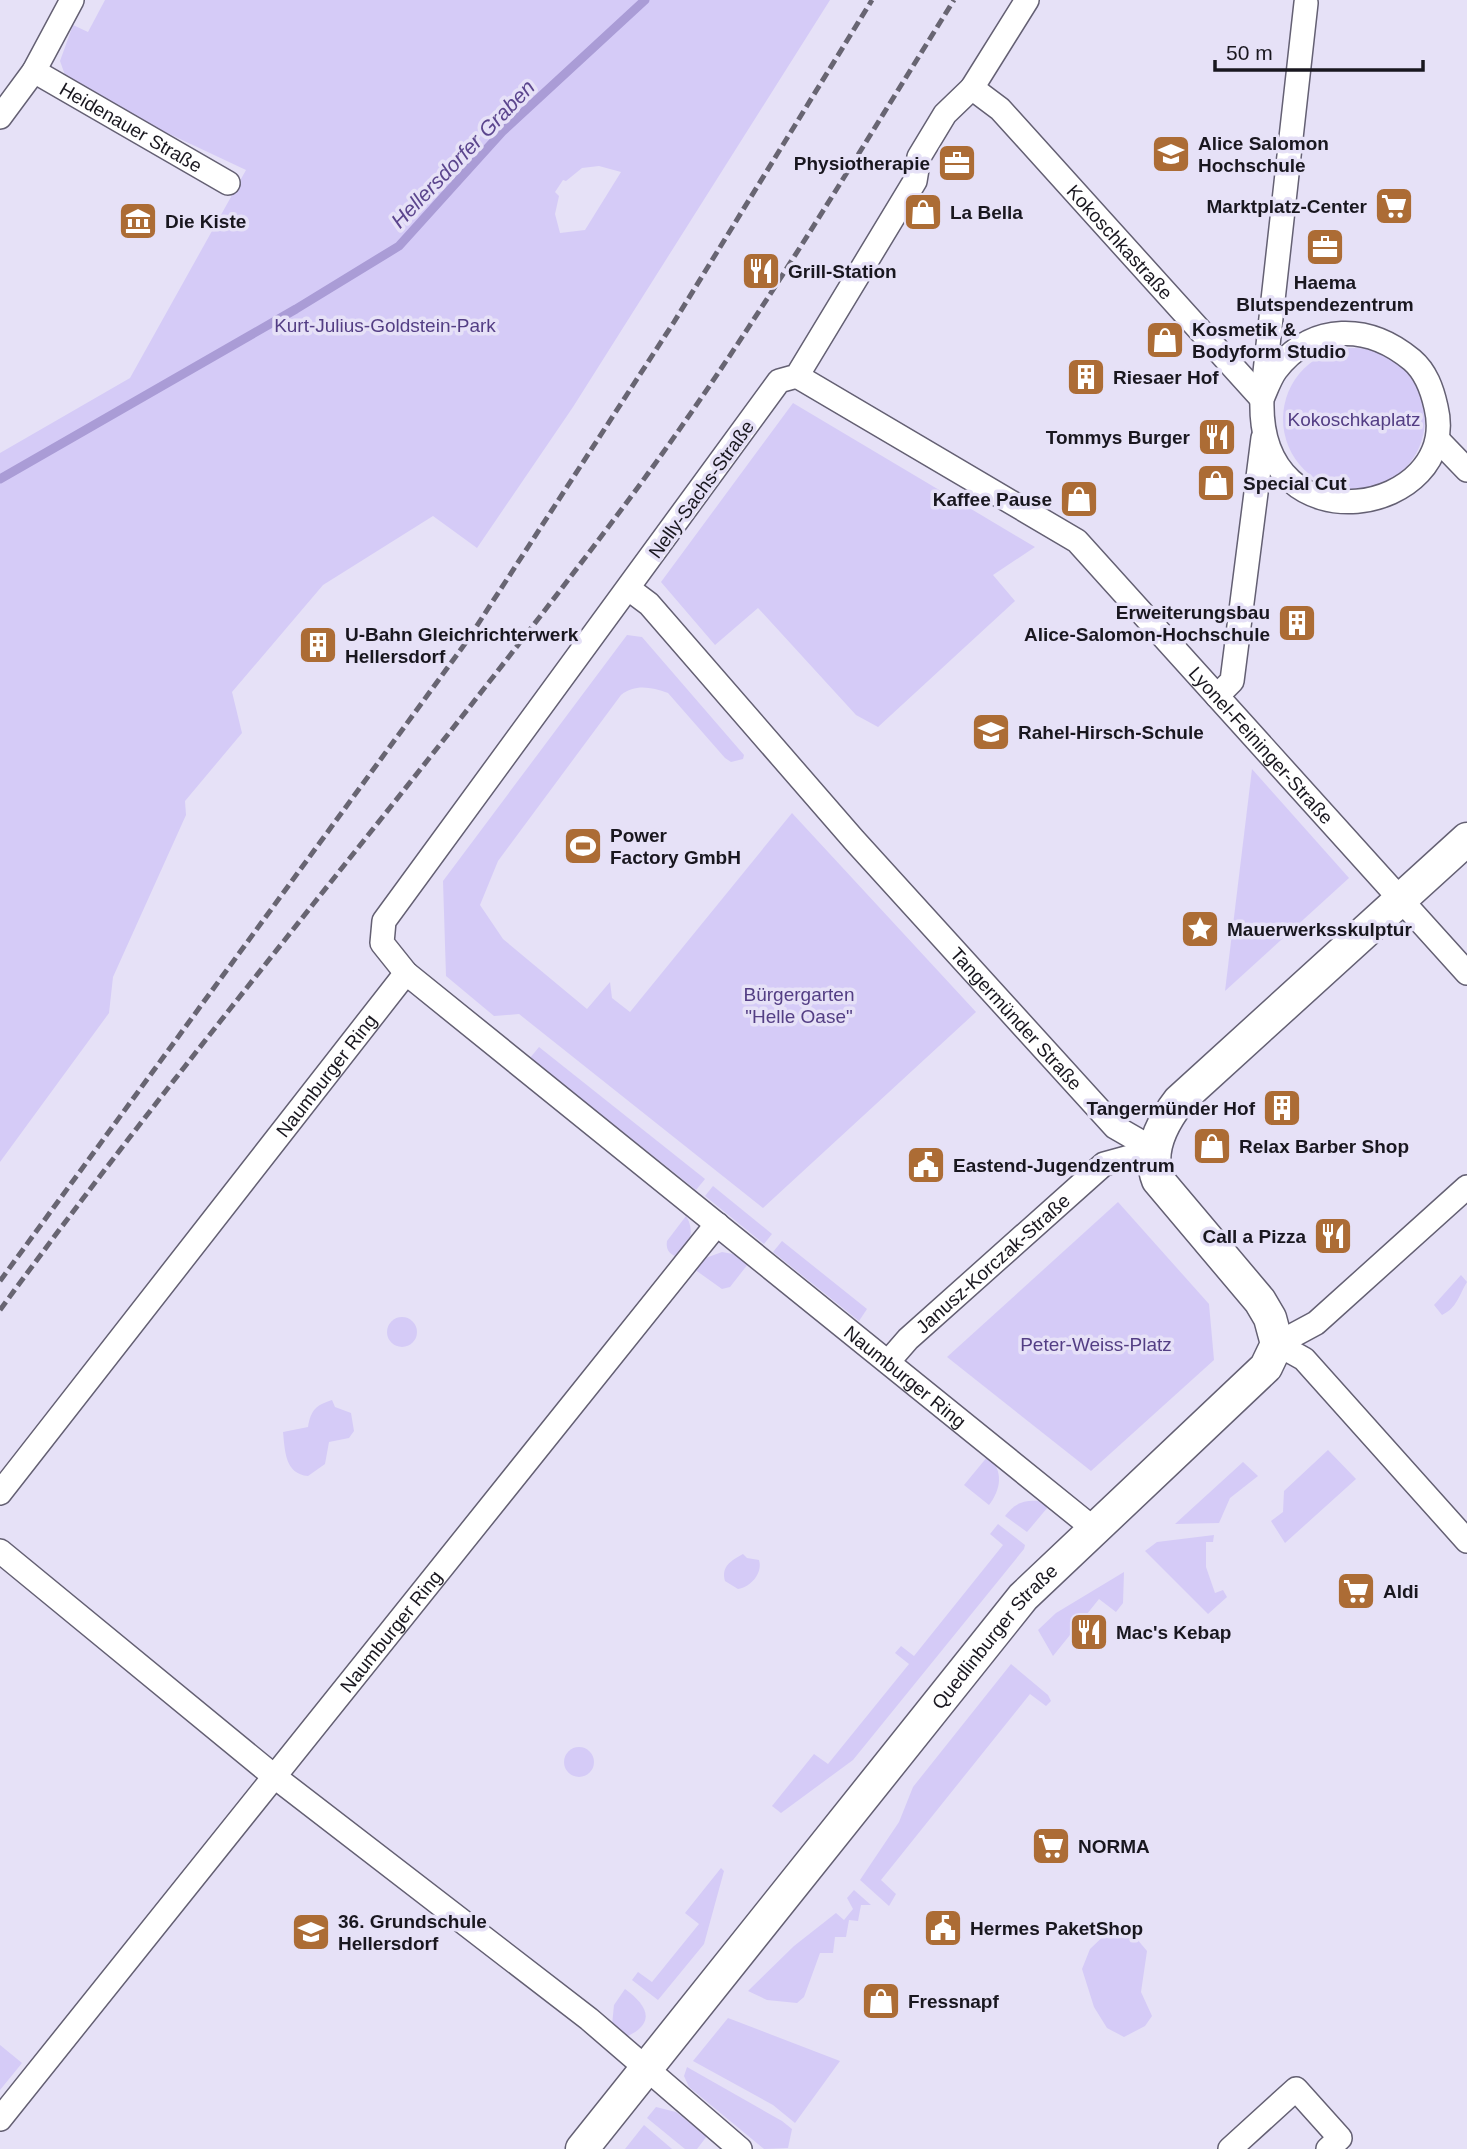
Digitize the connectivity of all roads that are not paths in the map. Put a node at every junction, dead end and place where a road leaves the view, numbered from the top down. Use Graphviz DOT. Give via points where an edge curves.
graph roads {
  1 [pos="72,0"];
  2 [pos="1027,0"];
  3 [pos="1306,2"];
  4 [pos="34,71"];
  5 [pos="972,88"];
  6 [pos="0,117"];
  7 [pos="229,183"];
  8 [pos="797,376"];
  9 [pos="1262,399"];
  10 [pos="1264,438"];
  11 [pos="1439,441"];
  12 [pos="1467,470"];
  13 [pos="629,589"];
  14 [pos="1217,696"];
  15 [pos="1467,839"];
  16 [pos="1400,900"];
  17 [pos="406,973"];
  18 [pos="1467,973"];
  19 [pos="1155,1150"];
  20 [pos="1467,1187"];
  21 [pos="717,1224"];
  22 [pos="1277,1344"];
  23 [pos="888,1362"];
  24 [pos="0,1493"];
  25 [pos="1094,1529"];
  26 [pos="1467,1541"];
  27 [pos="0,1551"];
  28 [pos="275,1777"];
  29 [pos="646,2069"];
  30 [pos="6,2112"];
  31 [pos="582,2149"];
  32 [pos="740,2149"];
  33 [pos="1230,2149"];
  34 [pos="1328,2149"];
  1 -- 4 [label="street"];
  2 -- 5 [label="street, Nelly-Sachs-Straße"];
  3 -- 9 [label="street"];
  4 -- 6 [label="street"];
  4 -- 7 [label="street, Heidenauer Straße"];
  5 -- 8 [label="street, Nelly-Sachs-Straße" via="946,114 919,158 915,181"];
  5 -- 9 [label="street, Kokoschkastraße" via="1000,109"];
  8 -- 13 [label="street, Nelly-Sachs-Straße" via="779,380"];
  8 -- 14 [label="street, Lyonel-Feininger-Straße" via="1077,541"];
  9 -- 10 [label="street"];
  9 -- 11 [label="street" via="1276,370 1301,347 1332,334 1366,334 1397,348 1425,376 1438,413"];
  10 -- 11 [label="street" via="1288,480 1309,495 1334,503 1359,503 1405,484"];
  10 -- 14 [label="street" via="1232,681"];
  11 -- 12 [label="street"];
  13 -- 17 [label="street, Nelly-Sachs-Straße" via="384,920 382,943"];
  13 -- 19 [label="street, Tangermünder Straße" via="649,604 854,840 1115,1127"];
  14 -- 16 [label="street, Lyonel-Feininger-Straße"];
  15 -- 16 [label="street"];
  16 -- 18 [label="street, Lyonel-Feininger-Straße"];
  16 -- 19 [label="street" via="1179,1101 1168,1115"];
  17 -- 21 [label="street, Naumburger Ring"];
  17 -- 24 [label="street, Naumburger Ring"];
  19 -- 22 [label="street" via="1155,1171 1163,1188 1261,1301"];
  19 -- 23 [label="street, Janusz-Korczak-Straße" via="1104,1164"];
  20 -- 22 [label="street" via="1316,1323"];
  21 -- 23 [label="street, Naumburger Ring"];
  21 -- 28 [label="street, Naumburger Ring"];
  22 -- 25 [label="street, Quedlinburger Straße" via="1266,1367 1249,1386"];
  22 -- 26 [label="street" via="1304,1359"];
  23 -- 25 [label="street, Naumburger Ring"];
  25 -- 29 [label="street, Quedlinburger Straße" via="1023,1597"];
  27 -- 28 [label="street"];
  28 -- 29 [label="street" via="589,2019"];
  28 -- 30 [label="street, Naumburger Ring"];
  29 -- 31 [label="street, Quedlinburger Straße"];
  29 -- 32 [label="street"];
  33 -- 34 [label="street" via="1296,2089 1340,2138"];
}
